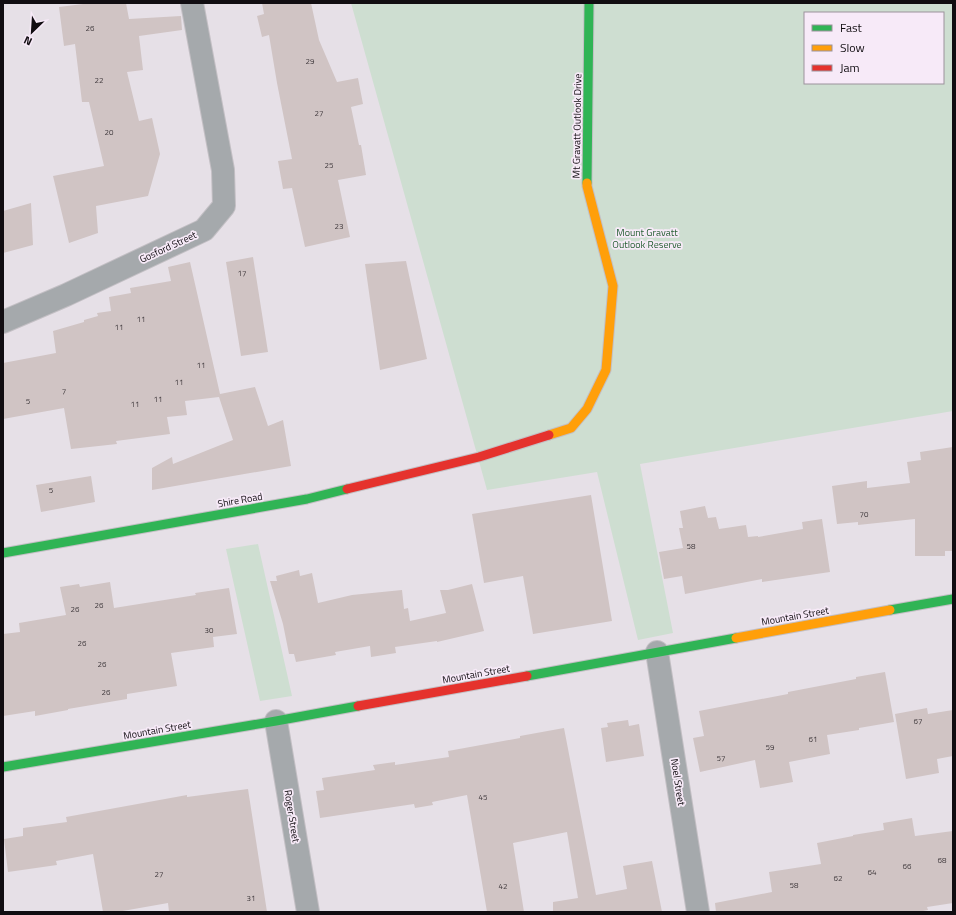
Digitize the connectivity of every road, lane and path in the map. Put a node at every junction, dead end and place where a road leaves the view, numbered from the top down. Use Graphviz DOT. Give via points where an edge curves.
graph roads {
  1 [pos="192,3"];
  2 [pos="588,3"];
  3 [pos="3,322"];
  4 [pos="479,457"];
  5 [pos="3,553"];
  6 [pos="953,599"];
  7 [pos="657,652"];
  8 [pos="276,721"];
  9 [pos="3,767"];
  10 [pos="308,912"];
  11 [pos="698,912"];
  1 -- 3 [label="street, Gosford Street" via="224,170 224,206 204,230"];
  2 -- 4 [label="street, Mt Gravatt Outlook Drive" via="587,186 613,286 606,370 587,408 571,428"];
  4 -- 5 [label="street, Shire Road" via="307,499"];
  6 -- 7 [label="street, Mountain Street"];
  7 -- 8 [label="street, Mountain Street"];
  7 -- 11 [label="street, Noel Street"];
  8 -- 9 [label="street, Mountain Street"];
  8 -- 10 [label="street, Roger Street"];
}
